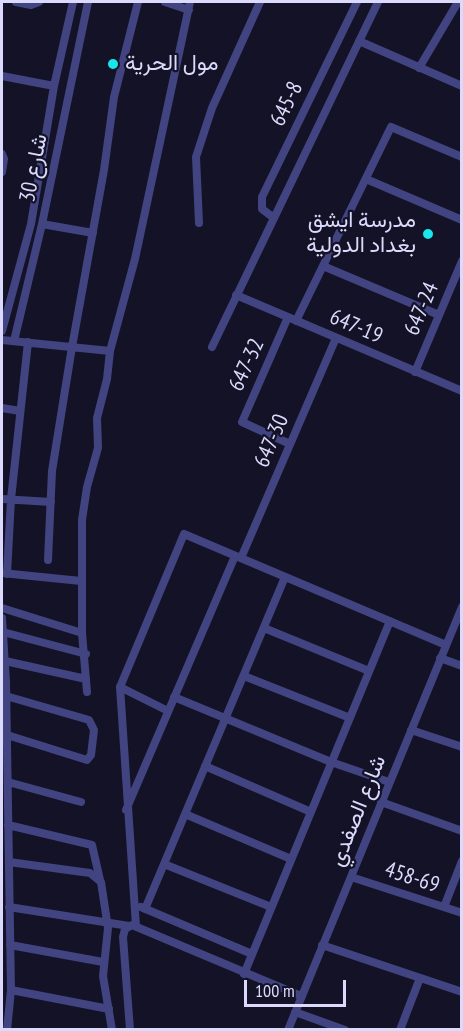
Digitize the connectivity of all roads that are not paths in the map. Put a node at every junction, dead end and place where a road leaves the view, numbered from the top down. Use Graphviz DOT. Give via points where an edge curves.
graph roads {
  1 [pos="16,2"];
  2 [pos="39,2"];
  3 [pos="73,2"];
  4 [pos="88,2"];
  5 [pos="138,2"];
  6 [pos="165,2"];
  7 [pos="260,2"];
  8 [pos="357,2"];
  9 [pos="378,2"];
  10 [pos="458,2"];
  11 [pos="190,6"];
  12 [pos="359,41"];
  13 [pos="419,68"];
  14 [pos="2,76"];
  15 [pos="54,86"];
  16 [pos="462,86"];
  17 [pos="52,100"];
  18 [pos="66,103"];
  19 [pos="2,154"];
  20 [pos="462,158"];
  21 [pos="2,172"];
  22 [pos="366,179"];
  23 [pos="274,218"];
  24 [pos="462,220"];
  25 [pos="199,222"];
  26 [pos="42,224"];
  27 [pos="93,232"];
  28 [pos="462,261"];
  29 [pos="323,267"];
  30 [pos="236,295"];
  31 [pos="439,315"];
  32 [pos="292,319"];
  33 [pos="2,331"];
  34 [pos="336,338"];
  35 [pos="2,340"];
  36 [pos="14,341"];
  37 [pos="28,342"];
  38 [pos="72,347"];
  39 [pos="212,347"];
  40 [pos="110,351"];
  41 [pos="415,372"];
  42 [pos="462,391"];
  43 [pos="2,408"];
  44 [pos="20,411"];
  45 [pos="290,444"];
  46 [pos="6,499"];
  47 [pos="51,502"];
  48 [pos="238,557"];
  49 [pos="48,560"];
  50 [pos="4,573"];
  51 [pos="285,577"];
  52 [pos="81,581"];
  53 [pos="462,607"];
  54 [pos="2,608"];
  55 [pos="2,618"];
  56 [pos="390,621"];
  57 [pos="264,628"];
  58 [pos="3,632"];
  59 [pos="82,633"];
  60 [pos="446,645"];
  61 [pos="86,654"];
  62 [pos="440,658"];
  63 [pos="5,661"];
  64 [pos="462,666"];
  65 [pos="369,671"];
  66 [pos="244,676"];
  67 [pos="86,679"];
  68 [pos="120,687"];
  69 [pos="87,692"];
  70 [pos="6,696"];
  71 [pos="174,698"];
  72 [pos="168,711"];
  73 [pos="350,718"];
  74 [pos="225,719"];
  75 [pos="411,730"];
  76 [pos="7,735"];
  77 [pos="462,747"];
  78 [pos="331,762"];
  79 [pos="206,766"];
  80 [pos="8,782"];
  81 [pos="389,782"];
  82 [pos="81,802"];
  83 [pos="381,802"];
  84 [pos="126,810"];
  85 [pos="310,812"];
  86 [pos="185,814"];
  87 [pos="8,825"];
  88 [pos="462,831"];
  89 [pos="291,859"];
  90 [pos="462,861"];
  91 [pos="9,862"];
  92 [pos="164,864"];
  93 [pos="351,877"];
  94 [pos="101,882"];
  95 [pos="135,905"];
  96 [pos="9,907"];
  97 [pos="271,907"];
  98 [pos="444,907"];
  99 [pos="145,909"];
  100 [pos="462,913"];
  101 [pos="107,922"];
  102 [pos="132,926"];
  103 [pos="6,931"];
  104 [pos="10,945"];
  105 [pos="322,945"];
  106 [pos="252,954"];
  107 [pos="103,962"];
  108 [pos="244,974"];
  109 [pos="420,978"];
  110 [pos="10,990"];
  111 [pos="462,992"];
  112 [pos="301,996"];
  113 [pos="109,1009"];
  114 [pos="295,1012"];
  115 [pos="7,1029"];
  116 [pos="112,1029"];
  117 [pos="130,1029"];
  118 [pos="288,1029"];
  119 [pos="345,1029"];
  120 [pos="400,1029"];
  1 -- 2 [label="street"];
  3 -- 15 [label="street, شارع 30"];
  4 -- 18 [label="street, شارع 30"];
  5 -- 27 [label="street" via="114,97"];
  6 -- 11 [label="street"];
  7 -- 25 [label="street" via="212,108 196,157"];
  8 -- 23 [label="street, 645-8" via="262,197 262,209"];
  9 -- 12 [label="street, 645-8"];
  10 -- 13 [label="street"];
  11 -- 40 [label="street" via="135,259"];
  12 -- 13 [label="street"];
  12 -- 23 [label="street, 645-8"];
  13 -- 16 [label="street"];
  14 -- 15 [label="street"];
  15 -- 17 [label="street, شارع 30"];
  17 -- 18 [label="street"];
  17 -- 33 [label="street, شارع 30" via="31,224"];
  18 -- 26 [label="street, شارع 30"];
  19 -- 21 [label="street"];
  20 -- 22 [label="street, 647-32" via="391,127"];
  22 -- 24 [label="street"];
  22 -- 29 [label="street, 647-32"];
  23 -- 30 [label="street, 645-8"];
  26 -- 27 [label="street"];
  26 -- 36 [label="street, شارع 30"];
  27 -- 38 [label="street"];
  28 -- 31 [label="street, 647-24"];
  29 -- 31 [label="street"];
  29 -- 32 [label="street, 647-32"];
  30 -- 32 [label="street, 647-19"];
  30 -- 39 [label="street, 645-8"];
  31 -- 41 [label="street, 647-24"];
  32 -- 34 [label="street, 647-19"];
  32 -- 45 [label="street, 647-32" via="243,416 247,426"];
  34 -- 41 [label="street, 647-19"];
  34 -- 45 [label="street, 647-30"];
  35 -- 36 [label="street"];
  36 -- 37 [label="street"];
  37 -- 38 [label="street"];
  37 -- 44 [label="street"];
  38 -- 40 [label="street"];
  38 -- 47 [label="street" via="52,471"];
  40 -- 52 [label="street" via="97,418 98,448 82,520"];
  41 -- 42 [label="street, 647-19"];
  43 -- 44 [label="street"];
  44 -- 46 [label="street"];
  45 -- 48 [label="street, 647-30"];
  46 -- 47 [label="street"];
  46 -- 50 [label="street"];
  47 -- 49 [label="street"];
  48 -- 51 [label="street"];
  48 -- 68 [label="street" via="184,534"];
  48 -- 71 [label="street, 647-30"];
  50 -- 52 [label="street"];
  51 -- 56 [label="street"];
  51 -- 57 [label="street"];
  52 -- 59 [label="street"];
  53 -- 60 [label="street, شارع الصفدي"];
  54 -- 59 [label="street"];
  55 -- 58 [label="street"];
  56 -- 60 [label="street"];
  56 -- 65 [label="street"];
  57 -- 65 [label="street"];
  57 -- 66 [label="street"];
  58 -- 61 [label="street"];
  58 -- 63 [label="street"];
  59 -- 61 [label="street"];
  60 -- 62 [label="street, شارع الصفدي"];
  61 -- 67 [label="street"];
  62 -- 64 [label="street"];
  62 -- 75 [label="street, شارع الصفدي"];
  63 -- 67 [label="street"];
  63 -- 70 [label="street"];
  65 -- 73 [label="street"];
  66 -- 73 [label="street"];
  66 -- 74 [label="street"];
  67 -- 69 [label="street"];
  68 -- 72 [label="street"];
  68 -- 84 [label="street"];
  70 -- 76 [label="street"];
  70 -- 76 [label="street" via="90,720 94,730 87,760"];
  71 -- 72 [label="street, 647-30"];
  71 -- 74 [label="street"];
  72 -- 84 [label="street, 647-30"];
  73 -- 78 [label="street"];
  74 -- 78 [label="street"];
  74 -- 79 [label="street"];
  75 -- 77 [label="street"];
  75 -- 81 [label="street, شارع الصفدي"];
  76 -- 80 [label="street"];
  78 -- 81 [label="street"];
  78 -- 85 [label="street"];
  79 -- 85 [label="street"];
  79 -- 86 [label="street"];
  80 -- 82 [label="street"];
  80 -- 87 [label="street"];
  81 -- 83 [label="street, شارع الصفدي"];
  83 -- 88 [label="street"];
  83 -- 93 [label="street, شارع الصفدي"];
  84 -- 95 [label="street"];
  85 -- 89 [label="street"];
  86 -- 89 [label="street"];
  86 -- 92 [label="street"];
  87 -- 91 [label="street"];
  87 -- 94 [label="street" via="92,844"];
  89 -- 97 [label="street"];
  90 -- 98 [label="street"];
  91 -- 94 [label="street" via="90,873"];
  91 -- 96 [label="street"];
  92 -- 97 [label="street"];
  92 -- 99 [label="street"];
  93 -- 98 [label="street, 458-69"];
  93 -- 105 [label="street, شارع الصفدي"];
  94 -- 101 [label="street"];
  95 -- 99 [label="street"];
  95 -- 102 [label="street"];
  96 -- 101 [label="street"];
  96 -- 103 [label="street"];
  97 -- 106 [label="street"];
  98 -- 100 [label="street, 458-69"];
  99 -- 106 [label="street"];
  101 -- 102 [label="street"];
  101 -- 107 [label="street"];
  102 -- 108 [label="street"];
  102 -- 117 [label="street" via="123,937"];
  103 -- 104 [label="street"];
  104 -- 107 [label="street"];
  104 -- 110 [label="street"];
  105 -- 109 [label="street"];
  105 -- 112 [label="street, شارع الصفدي"];
  106 -- 108 [label="street"];
  107 -- 113 [label="street"];
  108 -- 112 [label="street"];
  109 -- 111 [label="street"];
  109 -- 120 [label="street"];
  110 -- 113 [label="street"];
  110 -- 115 [label="street"];
  112 -- 114 [label="street, شارع الصفدي"];
  113 -- 116 [label="street"];
  114 -- 118 [label="street, شارع الصفدي"];
  114 -- 119 [label="street"];
}
